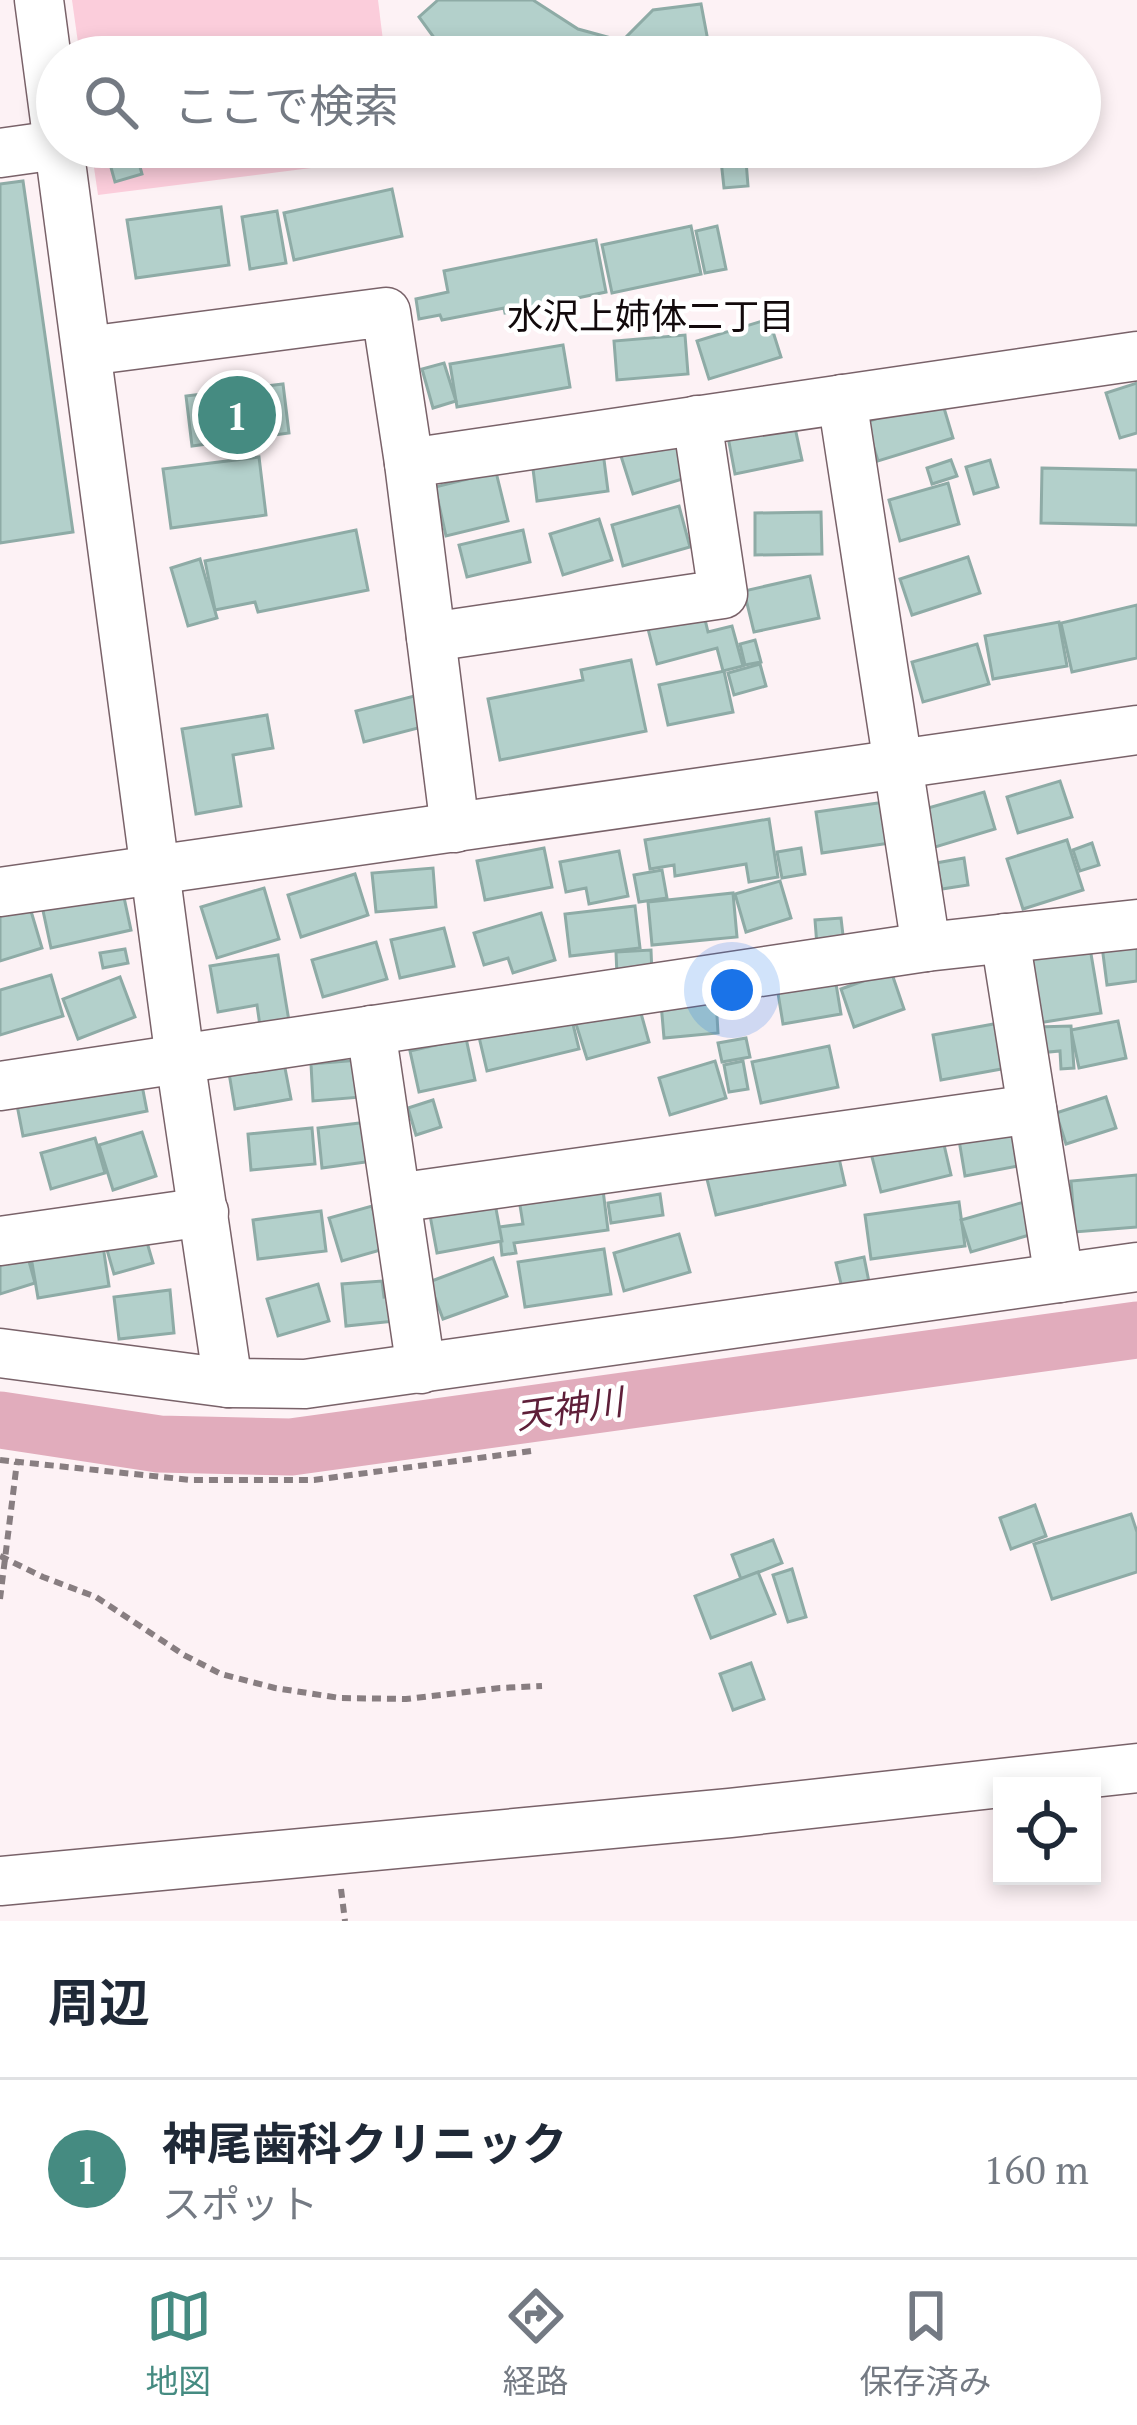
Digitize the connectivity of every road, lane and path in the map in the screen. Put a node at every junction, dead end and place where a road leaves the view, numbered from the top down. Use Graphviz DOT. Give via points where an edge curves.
graph roads {
  1 [pos="39,0"];
  2 [pos="44,36"];
  3 [pos="36,149"];
  4 [pos="0,153"];
  5 [pos="61,168"];
  6 [pos="87,351"];
  7 [pos="1137,356"];
  8 [pos="842,399"];
  9 [pos="697,420"];
  10 [pos="410,463"];
  11 [pos="431,637"];
  12 [pos="1137,730"];
  13 [pos="897,764"];
  14 [pos="454,828"];
  15 [pos="154,871"];
  16 [pos="0,892"];
  17 [pos="1137,924"];
  18 [pos="1005,938"];
  19 [pos="926,947"];
  20 [pos="371,1030"];
  21 [pos="180,1059"];
  22 [pos="0,1086"];
  23 [pos="1032,1109"];
  24 [pos="396,1198"];
  25 [pos="204,1212"];
  26 [pos="0,1241"];
  27 [pos="1137,1267"];
  28 [pos="1059,1278"];
  29 [pos="0,1353"];
  30 [pos="421,1369"];
  31 [pos="228,1383"];
  32 [pos="531,1451"];
  33 [pos="0,1460"];
  34 [pos="16,1462"];
  35 [pos="3,1558"];
  36 [pos="0,1599"];
  37 [pos="542,1686"];
  38 [pos="1137,1768"];
  39 [pos="0,1881"];
  1 -- 2 [label="street"];
  3 -- 4 [label="street"];
  5 -- 6 [label="street"];
  6 -- 10 [label="street" via="386,312"];
  6 -- 15 [label="street"];
  7 -- 8 [label="street"];
  8 -- 9 [label="street"];
  8 -- 13 [label="street"];
  9 -- 10 [label="street"];
  9 -- 11 [label="street" via="724,594"];
  10 -- 11 [label="street"];
  11 -- 14 [label="street"];
  12 -- 13 [label="street"];
  13 -- 14 [label="street"];
  13 -- 19 [label="street"];
  14 -- 15 [label="street"];
  15 -- 16 [label="street"];
  15 -- 21 [label="street"];
  17 -- 18 [label="street"];
  18 -- 19 [label="street"];
  18 -- 23 [label="street"];
  19 -- 20 [label="street"];
  20 -- 21 [label="street"];
  20 -- 24 [label="street"];
  21 -- 22 [label="street"];
  21 -- 25 [label="street"];
  23 -- 24 [label="street"];
  23 -- 28 [label="street"];
  24 -- 30 [label="street"];
  25 -- 26 [label="street"];
  25 -- 31 [label="street"];
  27 -- 28 [label="street"];
  28 -- 30 [label="street"];
  29 -- 31 [label="street"];
  30 -- 31 [label="street" via="305,1384"];
  32 -- 34 [label="path" via="314,1480 191,1480"];
  33 -- 34 [label="path"];
  34 -- 35 [label="path"];
  35 -- 36 [label="path"];
  35 -- 37 [label="path" via="96,1597 221,1674 275,1688 406,1699"];
  38 -- 39 [label="street"];
}
